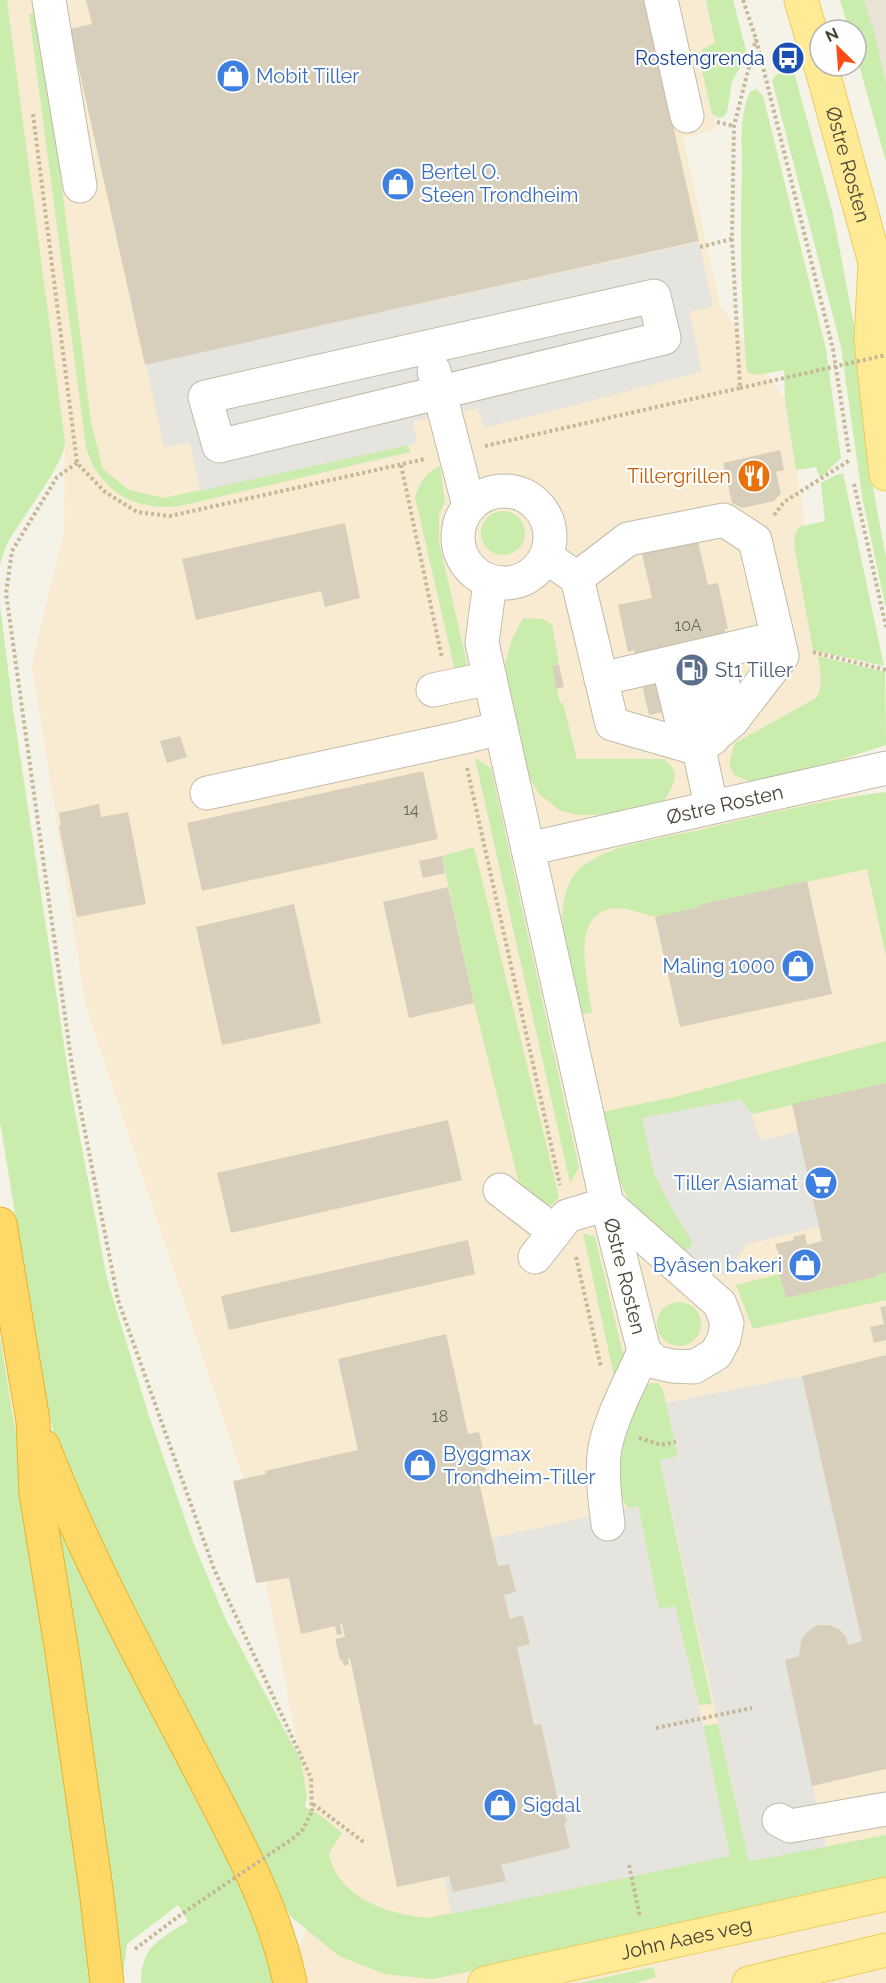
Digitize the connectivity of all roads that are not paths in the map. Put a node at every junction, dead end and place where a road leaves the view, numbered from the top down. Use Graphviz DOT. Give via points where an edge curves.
graph roads {
  1 [pos="49,0"];
  2 [pos="661,0"];
  3 [pos="801,0"];
  4 [pos="808,24"];
  5 [pos="824,78"];
  6 [pos="698,118"];
  7 [pos="80,186"];
  8 [pos="882,276"];
  9 [pos="428,347"];
  10 [pos="440,393"];
  11 [pos="886,474"];
  12 [pos="469,506"];
  13 [pos="546,557"];
  14 [pos="577,578"];
  15 [pos="490,582"];
  16 [pos="780,647"];
  17 [pos="682,660"];
  18 [pos="490,678"];
  19 [pos="601,679"];
  20 [pos="441,688"];
  21 [pos="501,728"];
  22 [pos="699,739"];
  23 [pos="886,768"];
  24 [pos="207,793"];
  25 [pos="711,806"];
  26 [pos="528,849"];
  27 [pos="500,1190"];
  28 [pos="607,1204"];
  29 [pos="0,1224"];
  30 [pos="644,1351"];
  31 [pos="33,1421"];
  32 [pos="608,1524"];
  33 [pos="886,1809"];
  34 [pos="779,1820"];
  35 [pos="886,1894"];
  36 [pos="886,1950"];
  37 [pos="107,1981"];
  38 [pos="290,1983"];
  39 [pos="485,1983"];
  40 [pos="749,1983"];
  1 -- 7 [label="street"];
  2 -- 6 [label="street"];
  3 -- 4 [label="main road, Østre Rosten"];
  5 -- 8 [label="main road, Østre Rosten"];
  8 -- 11 [label="main road, Østre Rosten" via="871,340"];
  9 -- 10 [label="street"];
  9 -- 10 [label="street" via="654,296 663,338"];
  9 -- 10 [label="street" via="205,397 219,446"];
  10 -- 12 [label="street"];
  12 -- 13 [label="street" via="487,494 509,491 530,498 544,514 550,535"];
  12 -- 15 [label="street" via="458,526 459,549 470,570"];
  13 -- 14 [label="street"];
  13 -- 15 [label="street" via="532,574 512,583"];
  14 -- 16 [label="street" via="627,539 724,520 755,540"];
  14 -- 19 [label="street"];
  15 -- 18 [label="street, Østre Rosten" via="482,642"];
  16 -- 17 [label="street"];
  16 -- 22 [label="street"];
  17 -- 19 [label="street"];
  17 -- 22 [label="street"];
  17 -- 22 [label="street"];
  18 -- 20 [label="street"];
  18 -- 21 [label="street, Østre Rosten"];
  19 -- 22 [label="street" via="612,724"];
  21 -- 24 [label="street"];
  21 -- 26 [label="street, Østre Rosten"];
  22 -- 25 [label="street"];
  23 -- 25 [label="street, Østre Rosten"];
  25 -- 26 [label="street, Østre Rosten"];
  26 -- 28 [label="street, Østre Rosten"];
  27 -- 28 [label="street" via="552,1235"];
  28 -- 30 [label="street, Østre Rosten"];
  28 -- 30 [label="street, Østre Rosten" via="720,1304 727,1323 716,1354 694,1367 655,1362"];
  29 -- 31 [label="highway"];
  30 -- 32 [label="street" via="614,1419 604,1453"];
  31 -- 37 [label="highway" via="36,1493"];
  31 -- 38 [label="highway" via="102,1581 247,1861 268,1909"];
  33 -- 34 [label="street" via="790,1826"];
  35 -- 39 [label="main road, John Aaes veg"];
  36 -- 40 [label="main road"];
}
